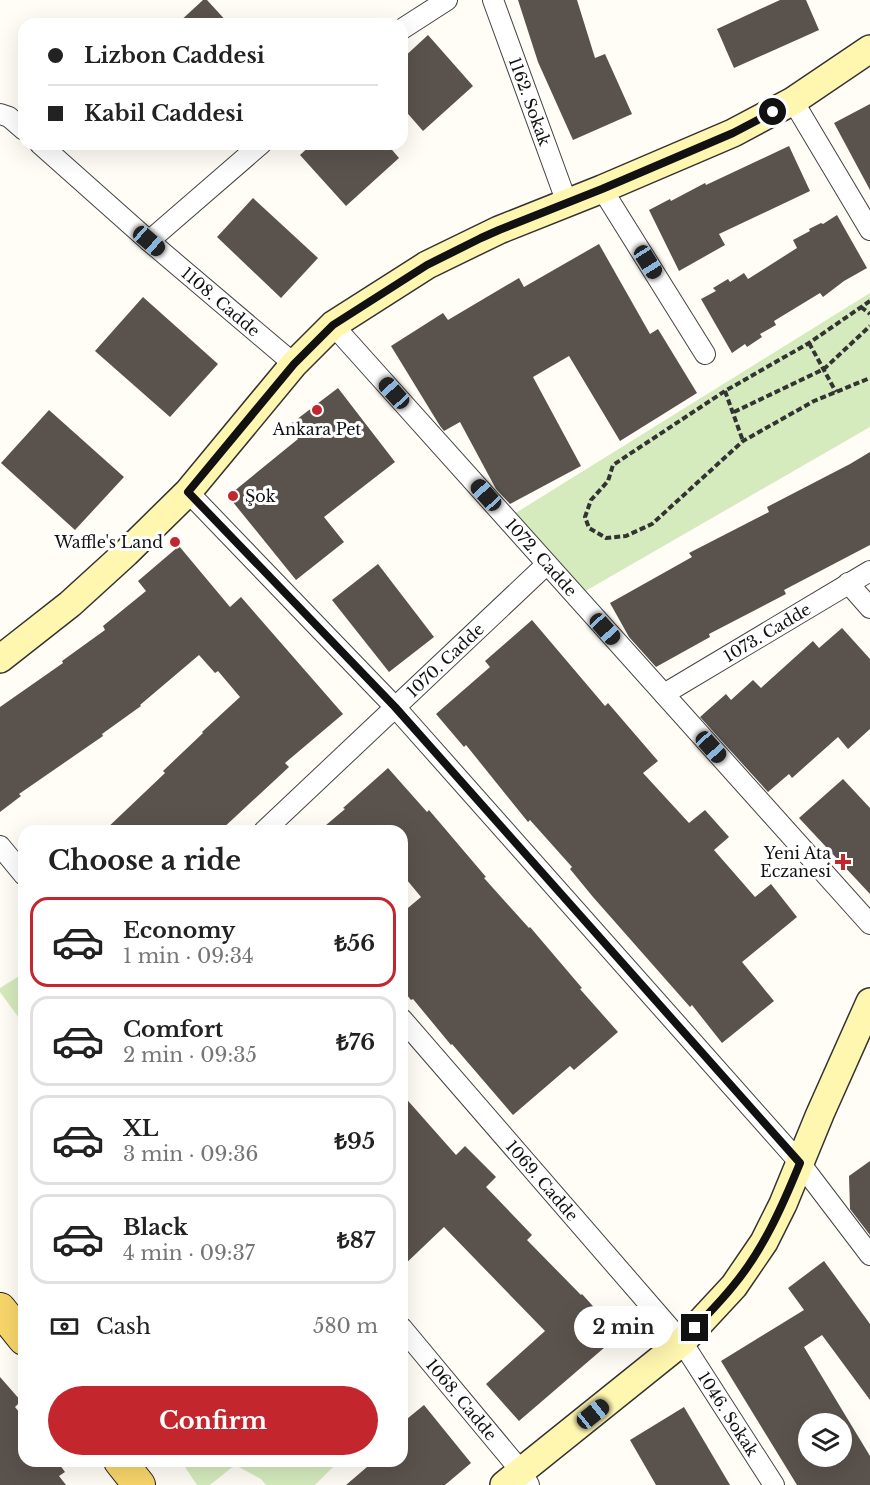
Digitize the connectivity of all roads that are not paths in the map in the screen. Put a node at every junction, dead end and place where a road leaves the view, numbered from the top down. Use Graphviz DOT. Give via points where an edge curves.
graph roads {
  1 [pos="447,0"];
  2 [pos="493,0"];
  3 [pos="408,25"];
  4 [pos="870,49"];
  5 [pos="793,101"];
  6 [pos="0,114"];
  7 [pos="18,125"];
  8 [pos="47,150"];
  9 [pos="254,150"];
  10 [pos="602,189"];
  11 [pos="567,203"];
  12 [pos="870,230"];
  13 [pos="149,241"];
  14 [pos="333,325"];
  15 [pos="705,354"];
  16 [pos="294,364"];
  17 [pos="188,492"];
  18 [pos="547,564"];
  19 [pos="870,571"];
  20 [pos="848,582"];
  21 [pos="870,608"];
  22 [pos="0,658"];
  23 [pos="664,694"];
  24 [pos="395,707"];
  25 [pos="270,825"];
  26 [pos="0,846"];
  27 [pos="18,868"];
  28 [pos="870,924"];
  29 [pos="870,1002"];
  30 [pos="408,1026"];
  31 [pos="800,1163"];
  32 [pos="870,1255"];
  33 [pos="0,1309"];
  34 [pos="18,1332"];
  35 [pos="408,1336"];
  36 [pos="682,1342"];
  37 [pos="125,1467"];
  38 [pos="518,1480"];
  39 [pos="139,1485"];
  40 [pos="774,1485"];
  1 -- 3 [label="street"];
  2 -- 11 [label="street, 1162. Sokak"];
  4 -- 5 [label="main road"];
  5 -- 10 [label="main road" via="733,133"];
  5 -- 12 [label="street"];
  6 -- 7 [label="street"];
  8 -- 13 [label="street, 1108. Cadde"];
  9 -- 13 [label="street"];
  10 -- 11 [label="main road"];
  10 -- 15 [label="street"];
  11 -- 14 [label="main road" via="427,265"];
  13 -- 16 [label="street, 1108. Cadde"];
  14 -- 16 [label="main road"];
  14 -- 18 [label="street, 1072. Cadde"];
  16 -- 17 [label="main road"];
  17 -- 22 [label="main road" via="70,604"];
  17 -- 24 [label="street"];
  18 -- 23 [label="street, 1072. Cadde"];
  18 -- 24 [label="street, 1070. Cadde"];
  19 -- 20 [label="street, 1073. Cadde"];
  20 -- 21 [label="street"];
  20 -- 23 [label="street, 1073. Cadde"];
  23 -- 28 [label="street, 1072. Cadde"];
  24 -- 25 [label="street, 1070. Cadde"];
  24 -- 31 [label="street"];
  26 -- 27 [label="street"];
  29 -- 31 [label="main road"];
  30 -- 36 [label="street, 1069. Cadde"];
  31 -- 32 [label="street"];
  31 -- 36 [label="main road" via="764,1242 734,1286"];
  33 -- 34 [label="main road"];
  35 -- 38 [label="street, 1068. Cadde"];
  36 -- 38 [label="main road"];
  36 -- 40 [label="street, 1046. Sokak"];
  37 -- 39 [label="main road"];
}
